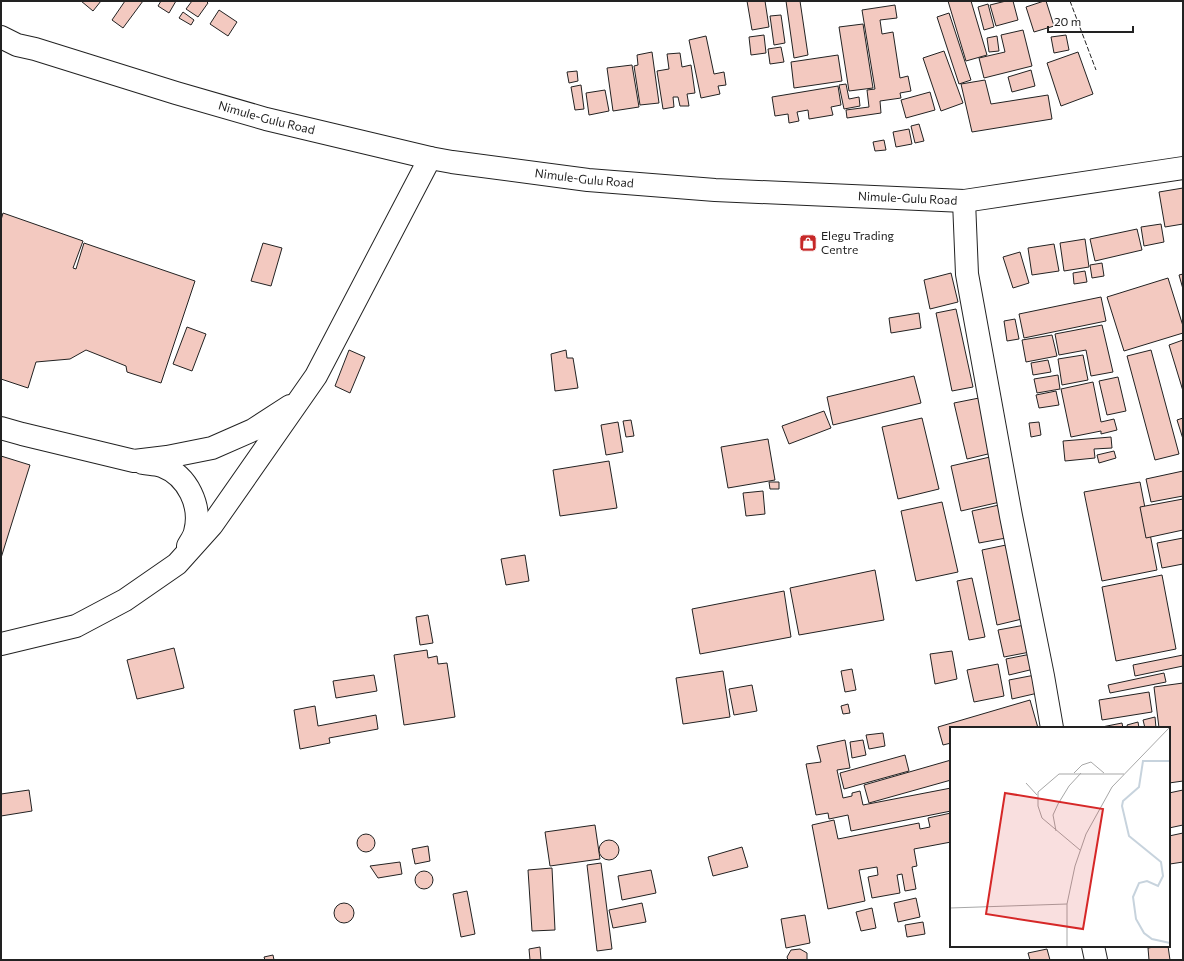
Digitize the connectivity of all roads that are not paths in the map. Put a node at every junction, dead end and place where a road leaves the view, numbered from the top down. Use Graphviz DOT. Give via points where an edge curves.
graph roads {
  1 [pos="1,37"];
  2 [pos="430,158"];
  3 [pos="1183,168"];
  4 [pos="964,201"];
  5 [pos="301,398"];
  6 [pos="1,428"];
  7 [pos="134,461"];
  8 [pos="177,564"];
  9 [pos="1,644"];
  10 [pos="1052,727"];
  11 [pos="1093,947"];
  12 [pos="1096,960"];
  1 -- 2 [label="main road, Nimule-Gulu Road" via="17,45 266,119"];
  2 -- 4 [label="main road, Nimule-Gulu Road" via="604,181 715,190"];
  2 -- 5 [label="main road" via="316,376"];
  3 -- 4 [label="main road, Nimule-Gulu Road"];
  4 -- 10 [label="main road" via="967,274"];
  5 -- 7 [label="main road" via="253,430 212,448"];
  5 -- 8 [label="main road" via="212,525"];
  6 -- 7 [label="main road"];
  7 -- 8 [label="main road" via="162,466 176,474 194,498 197,516 195,534"];
  8 -- 9 [label="main road" via="125,600 76,626"];
  11 -- 12 [label="main road"];
}
